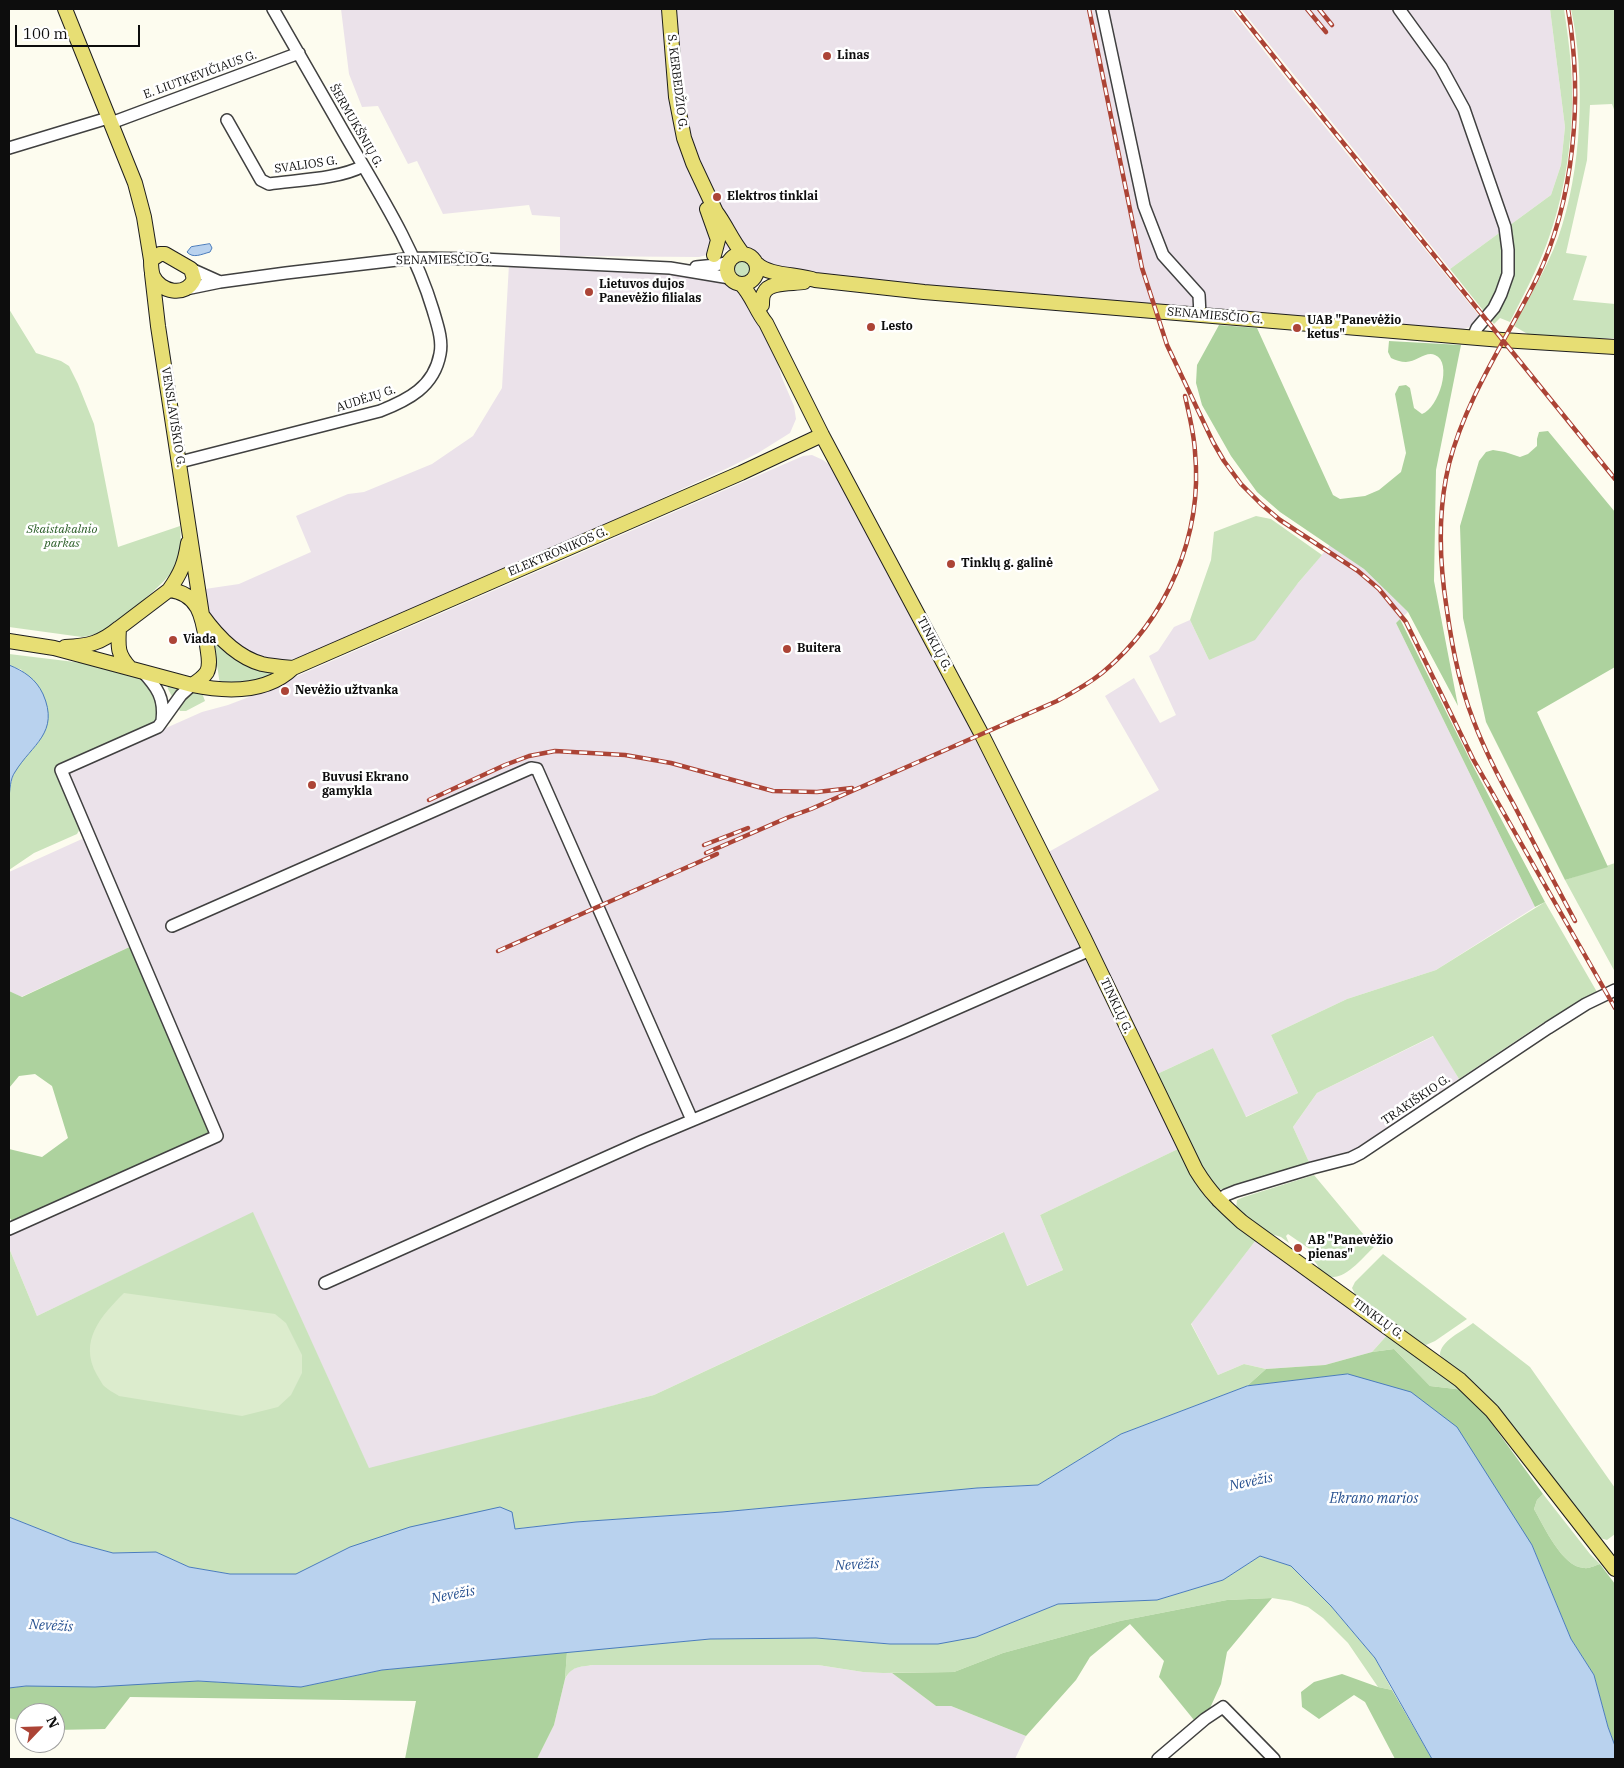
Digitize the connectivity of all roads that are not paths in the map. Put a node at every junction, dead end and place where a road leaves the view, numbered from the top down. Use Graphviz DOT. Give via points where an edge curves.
graph roads {
  1 [pos="65,9"];
  2 [pos="273,9"];
  3 [pos="669,9"];
  4 [pos="1102,9"];
  5 [pos="1400,9"];
  6 [pos="299,52"];
  7 [pos="227,120"];
  8 [pos="109,121"];
  9 [pos="9,148"];
  10 [pos="363,166"];
  11 [pos="701,181"];
  12 [pos="148,239"];
  13 [pos="165,254"];
  14 [pos="714,255"];
  15 [pos="414,258"];
  16 [pos="734,259"];
  17 [pos="150,260"];
  18 [pos="757,264"];
  19 [pos="675,267"];
  20 [pos="191,269"];
  21 [pos="152,274"];
  22 [pos="745,280"];
  23 [pos="809,281"];
  24 [pos="220,282"];
  25 [pos="186,289"];
  26 [pos="766,289"];
  27 [pos="168,290"];
  28 [pos="156,302"];
  29 [pos="762,305"];
  30 [pos="1200,315"];
  31 [pos="766,323"];
  32 [pos="1473,337"];
  33 [pos="1615,347"];
  34 [pos="822,435"];
  35 [pos="180,462"];
  36 [pos="190,532"];
  37 [pos="169,590"];
  38 [pos="202,615"];
  39 [pos="119,628"];
  40 [pos="9,641"];
  41 [pos="54,648"];
  42 [pos="293,668"];
  43 [pos="136,669"];
  44 [pos="192,685"];
  45 [pos="162,723"];
  46 [pos="172,926"];
  47 [pos="1090,950"];
  48 [pos="1615,990"];
  49 [pos="692,1120"];
  50 [pos="1218,1201"];
  51 [pos="9,1229"];
  52 [pos="325,1283"];
  53 [pos="1615,1569"];
  54 [pos="1158,1759"];
  55 [pos="1274,1759"];
  1 -- 8 [label="main road"];
  2 -- 6 [label="street, ŠERMUKŠNIŲ G."];
  3 -- 11 [label="main road, S. KERBEDŽIO G." via="679,116 688,151"];
  4 -- 30 [label="street" via="1144,206 1163,255 1200,295"];
  5 -- 32 [label="street" via="1441,67 1464,109 1505,227 1508,274 1494,308"];
  6 -- 8 [label="street, E. LIUTKEVIČIAUS G."];
  6 -- 10 [label="street, ŠERMUKŠNIŲ G."];
  7 -- 10 [label="street, SVALIOS G." via="265,183 337,175"];
  8 -- 9 [label="street, E. LIUTKEVIČIAUS G."];
  8 -- 12 [label="main road" via="134,183"];
  10 -- 15 [label="street, ŠERMUKŠNIŲ G."];
  11 -- 14 [label="main road, S. KERBEDŽIO G." via="702,195 717,234 718,246"];
  11 -- 16 [label="main road, S. KERBEDŽIO G." via="734,243"];
  12 -- 13 [label="main road"];
  12 -- 17 [label="main road"];
  13 -- 17 [label="main road"];
  13 -- 20 [label="main road"];
  14 -- 19 [label="street, SENAMIESČIO G." via="702,262"];
  15 -- 19 [label="street, SENAMIESČIO G."];
  15 -- 24 [label="street, SENAMIESČIO G."];
  15 -- 35 [label="street, AUDĖJŲ G." via="439,329 440,351 436,367 419,392 380,412"];
  16 -- 18 [label="main road, SENAMIESČIO G." via="751,257"];
  16 -- 19 [label="street, SENAMIESČIO G." via="706,266"];
  16 -- 22 [label="main road" via="727,270"];
  17 -- 21 [label="main road"];
  18 -- 22 [label="main road" via="758,272"];
  18 -- 23 [label="main road, SENAMIESČIO G." via="766,271 804,276"];
  19 -- 22 [label="street, SENAMIESČIO G."];
  20 -- 24 [label="street"];
  20 -- 25 [label="main road" via="194,279"];
  21 -- 27 [label="main road"];
  21 -- 28 [label="main road, VENSLAVIŠKIO G."];
  22 -- 23 [label="main road, SENAMIESČIO G."];
  22 -- 29 [label="main road, TINKLŲ G."];
  22 -- 31 [label="main road, TINKLŲ G." via="746,290"];
  23 -- 26 [label="main road, SENAMIESČIO G."];
  23 -- 30 [label="main road, SENAMIESČIO G."];
  24 -- 25 [label="street, SENAMIESČIO G."];
  25 -- 27 [label="main road"];
  26 -- 29 [label="main road, TINKLŲ G."];
  27 -- 28 [label="main road"];
  28 -- 35 [label="main road, VENSLAVIŠKIO G."];
  29 -- 31 [label="main road, TINKLŲ G."];
  30 -- 32 [label="main road, SENAMIESČIO G."];
  31 -- 34 [label="main road, TINKLŲ G."];
  32 -- 33 [label="main road, SENAMIESČIO G."];
  34 -- 42 [label="main road, ELEKTRONIKOS G."];
  34 -- 47 [label="main road, TINKLŲ G." via="982,735"];
  35 -- 36 [label="main road, VENSLAVIŠKIO G."];
  36 -- 37 [label="main road, VENSLAVIŠKIO G." via="185,564"];
  36 -- 38 [label="main road, VENSLAVIŠKIO G."];
  37 -- 38 [label="main road" via="189,596"];
  37 -- 39 [label="main road"];
  38 -- 42 [label="main road" via="225,643 240,654 262,664"];
  38 -- 44 [label="main road" via="209,662 207,672"];
  39 -- 41 [label="main road" via="93,644"];
  39 -- 43 [label="main road" via="120,655"];
  40 -- 41 [label="main road"];
  41 -- 43 [label="main road"];
  42 -- 44 [label="main road, ELEKTRONIKOS G." via="285,676 254,687 217,690"];
  43 -- 44 [label="main road"];
  43 -- 45 [label="street" via="155,685 164,711"];
  44 -- 45 [label="street"];
  45 -- 51 [label="street" via="61,770 217,1136"];
  46 -- 49 [label="street" via="531,768 537,769"];
  47 -- 49 [label="street"];
  47 -- 50 [label="main road, TINKLŲ G." via="1196,1170"];
  48 -- 50 [label="street, TRAKIŠKIO G." via="1548,1028 1361,1153 1234,1192"];
  49 -- 52 [label="street"];
  50 -- 53 [label="main road, TINKLŲ G." via="1242,1222 1460,1380 1492,1411"];
  54 -- 55 [label="street" via="1223,1707"];
}
